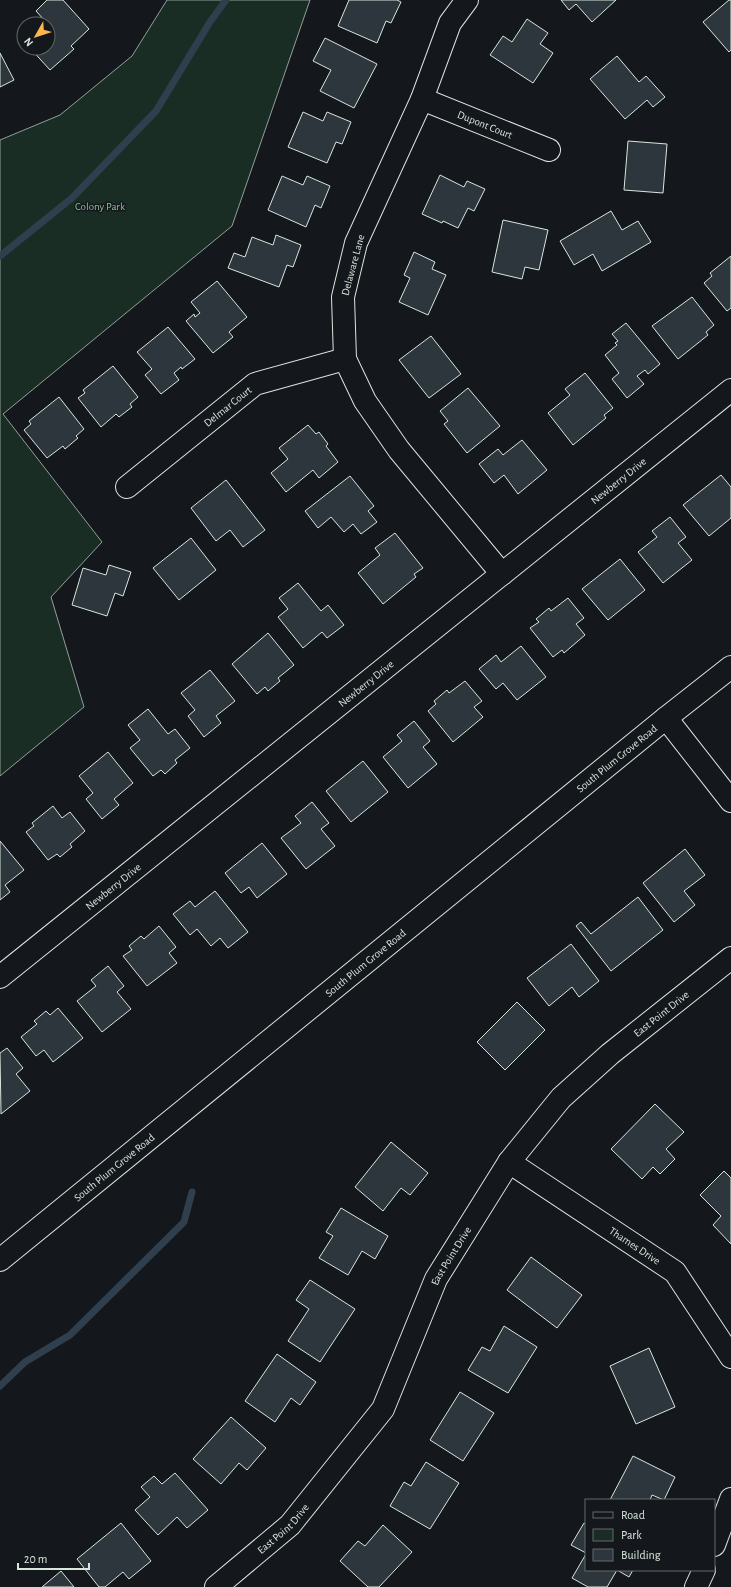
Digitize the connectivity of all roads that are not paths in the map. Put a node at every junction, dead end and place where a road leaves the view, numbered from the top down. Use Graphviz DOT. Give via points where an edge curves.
graph roads {
  1 [pos="467,0"];
  2 [pos="422,99"];
  3 [pos="549,150"];
  4 [pos="345,359"];
  5 [pos="731,390"];
  6 [pos="127,487"];
  7 [pos="502,574"];
  8 [pos="731,667"];
  9 [pos="666,718"];
  10 [pos="731,801"];
  11 [pos="731,958"];
  12 [pos="0,977"];
  13 [pos="509,1162"];
  14 [pos="0,1260"];
  15 [pos="731,1357"];
  16 [pos="731,1499"];
  17 [pos="715,1541"];
  18 [pos="704,1571"];
  19 [pos="216,1587"];
  20 [pos="696,1587"];
  1 -- 2 [label="street, Delaware Lane" via="450,22"];
  2 -- 3 [label="street, Dupont Court"];
  2 -- 4 [label="street, Delaware Lane" via="356,243 343,297"];
  4 -- 6 [label="street, Delmar Court" via="255,384"];
  4 -- 7 [label="street, Delaware Lane" via="365,401 399,450"];
  5 -- 7 [label="street, Newberry Drive"];
  7 -- 12 [label="street, Newberry Drive"];
  8 -- 9 [label="street, South Plum Grove Road"];
  9 -- 10 [label="street"];
  9 -- 14 [label="street, South Plum Grove Road"];
  11 -- 13 [label="street, East Point Drive" via="610,1054 561,1098"];
  13 -- 15 [label="street, Thames Drive" via="675,1272"];
  13 -- 19 [label="street, East Point Drive" via="436,1279 383,1409 290,1525"];
  16 -- 17 [label="street"];
  18 -- 20 [label="street"];
}
